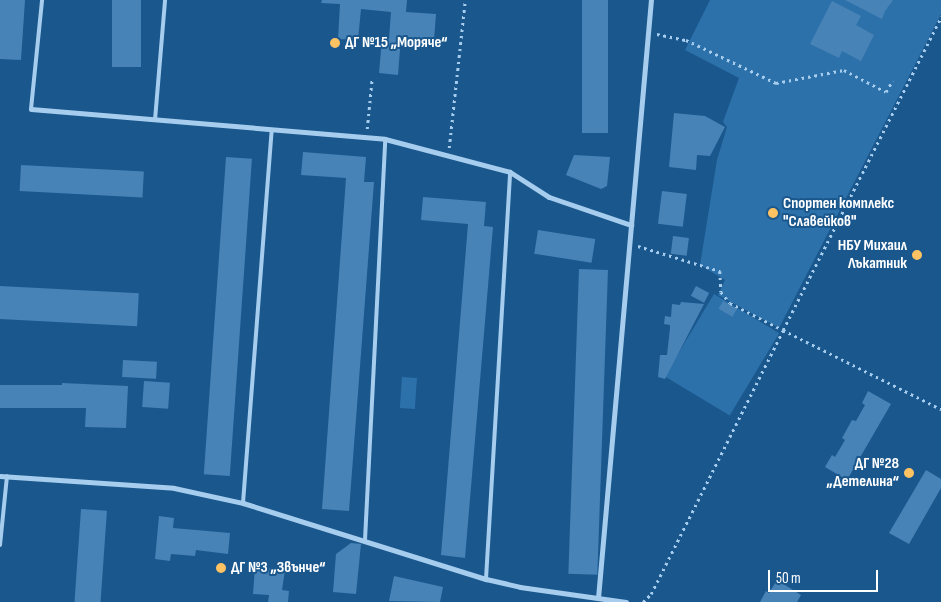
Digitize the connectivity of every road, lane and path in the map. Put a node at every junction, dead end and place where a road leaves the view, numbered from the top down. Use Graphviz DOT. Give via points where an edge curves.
graph roads {
  1 [pos="42,0"];
  2 [pos="165,0"];
  3 [pos="465,0"];
  4 [pos="651,0"];
  5 [pos="941,17"];
  6 [pos="648,32"];
  7 [pos="372,78"];
  8 [pos="892,80"];
  9 [pos="32,109"];
  10 [pos="155,120"];
  11 [pos="272,130"];
  12 [pos="366,138"];
  13 [pos="385,139"];
  14 [pos="448,156"];
  15 [pos="510,172"];
  16 [pos="631,225"];
  17 [pos="629,243"];
  18 [pos="783,330"];
  19 [pos="941,409"];
  20 [pos="0,476"];
  21 [pos="7,476"];
  22 [pos="243,503"];
  23 [pos="366,540"];
  24 [pos="0,545"];
  25 [pos="486,579"];
  26 [pos="598,598"];
  27 [pos="626,602"];
  28 [pos="644,602"];
  1 -- 9 [label="lane"];
  2 -- 10 [label="lane"];
  3 -- 14 [label="path"];
  4 -- 6 [label="street"];
  5 -- 18 [label="path"];
  6 -- 8 [label="path" via="686,40 776,83 844,70 886,92"];
  6 -- 16 [label="street"];
  7 -- 12 [label="path"];
  9 -- 10 [label="street"];
  10 -- 11 [label="street"];
  11 -- 12 [label="street"];
  11 -- 22 [label="lane"];
  12 -- 13 [label="street"];
  13 -- 14 [label="street"];
  13 -- 23 [label="lane"];
  14 -- 15 [label="street"];
  15 -- 16 [label="street" via="549,197"];
  15 -- 25 [label="lane"];
  16 -- 17 [label="street"];
  17 -- 18 [label="path" via="720,271 721,292 730,303"];
  17 -- 26 [label="street"];
  18 -- 19 [label="path"];
  18 -- 28 [label="path" via="651,594"];
  20 -- 21 [label="street"];
  21 -- 22 [label="street" via="174,488"];
  21 -- 24 [label="lane"];
  22 -- 23 [label="street"];
  23 -- 25 [label="street"];
  25 -- 26 [label="street" via="529,589"];
  26 -- 27 [label="street"];
}
